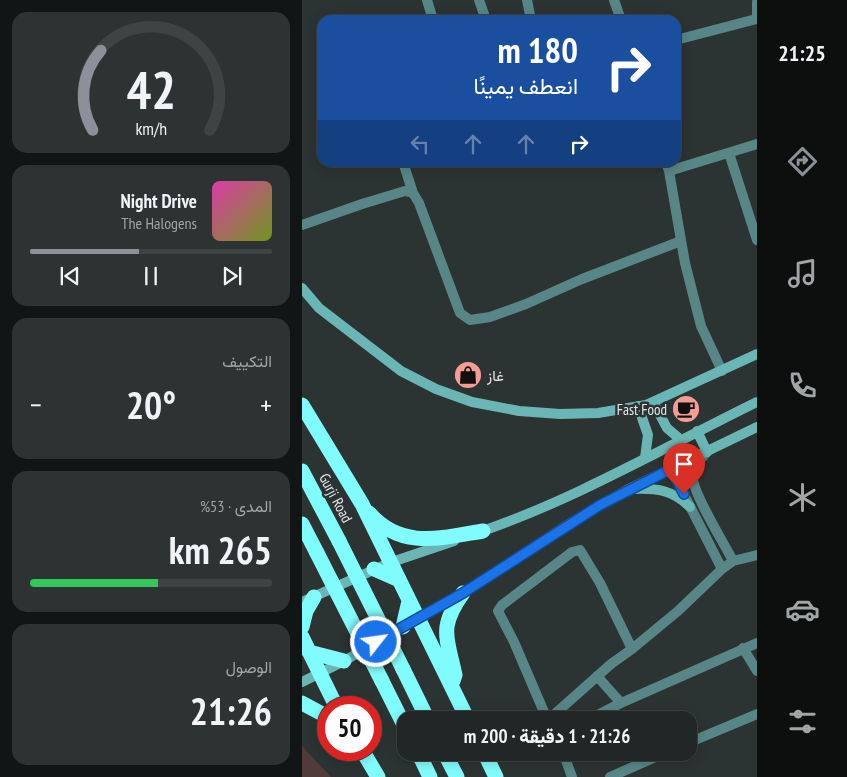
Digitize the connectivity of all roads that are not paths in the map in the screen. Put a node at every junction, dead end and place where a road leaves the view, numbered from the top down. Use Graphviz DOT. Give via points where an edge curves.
graph roads {
  1 [pos="427,0"];
  2 [pos="480,0"];
  3 [pos="527,0"];
  4 [pos="614,0"];
  5 [pos="756,2"];
  6 [pos="432,15"];
  7 [pos="484,15"];
  8 [pos="530,15"];
  9 [pos="619,15"];
  10 [pos="756,19"];
  11 [pos="681,39"];
  12 [pos="756,144"];
  13 [pos="729,153"];
  14 [pos="681,164"];
  15 [pos="405,167"];
  16 [pos="667,167"];
  17 [pos="413,193"];
  18 [pos="302,225"];
  19 [pos="756,240"];
  20 [pos="681,241"];
  21 [pos="302,288"];
  22 [pos="756,354"];
  23 [pos="722,371"];
  24 [pos="653,402"];
  25 [pos="756,402"];
  26 [pos="302,405"];
  27 [pos="638,406"];
  28 [pos="756,427"];
  29 [pos="697,431"];
  30 [pos="681,440"];
  31 [pos="707,452"];
  32 [pos="645,458"];
  33 [pos="671,469"];
  34 [pos="302,471"];
  35 [pos="627,490"];
  36 [pos="362,504"];
  37 [pos="690,506"];
  38 [pos="302,524"];
  39 [pos="483,531"];
  40 [pos="756,555"];
  41 [pos="734,562"];
  42 [pos="389,563"];
  43 [pos="722,569"];
  44 [pos="374,570"];
  45 [pos="399,580"];
  46 [pos="463,593"];
  47 [pos="308,600"];
  48 [pos="409,601"];
  49 [pos="419,618"];
  50 [pos="404,627"];
  51 [pos="302,628"];
  52 [pos="302,637"];
  53 [pos="756,643"];
  54 [pos="743,648"];
  55 [pos="632,649"];
  56 [pos="309,652"];
  57 [pos="344,661"];
  58 [pos="756,671"];
  59 [pos="320,673"];
  60 [pos="597,676"];
  61 [pos="302,682"];
  62 [pos="452,685"];
  63 [pos="331,696"];
  64 [pos="621,703"];
  65 [pos="302,704"];
  66 [pos="317,711"];
  67 [pos="397,711"];
  68 [pos="423,711"];
  69 [pos="464,711"];
  70 [pos="544,711"];
  71 [pos="558,711"];
  72 [pos="605,711"];
  73 [pos="756,714"];
  74 [pos="697,739"];
  75 [pos="369,761"];
  76 [pos="422,761"];
  77 [pos="449,761"];
  78 [pos="488,761"];
  79 [pos="566,761"];
  80 [pos="646,761"];
  81 [pos="378,777"];
  82 [pos="430,777"];
  83 [pos="457,777"];
  84 [pos="496,777"];
  85 [pos="572,777"];
  86 [pos="610,777"];
  1 -- 6 [label="street"];
  2 -- 7 [label="street"];
  3 -- 8 [label="street"];
  4 -- 9 [label="street"];
  5 -- 10 [label="street"];
  10 -- 11 [label="street"];
  12 -- 13 [label="street"];
  13 -- 14 [label="street"];
  13 -- 19 [label="street"];
  15 -- 17 [label="street"];
  16 -- 20 [label="street"];
  17 -- 18 [label="street" via="405,191"];
  17 -- 20 [label="street" via="460,313 470,320 490,317 526,304"];
  20 -- 23 [label="street" via="701,326"];
  21 -- 27 [label="main road" via="318,308 402,371 436,390 472,402 519,411 598,413"];
  22 -- 23 [label="main road"];
  23 -- 24 [label="main road"];
  24 -- 27 [label="main road"];
  24 -- 30 [label="main road" via="667,428"];
  25 -- 29 [label="main road"];
  26 -- 36 [label="highway"];
  27 -- 32 [label="main road" via="648,435"];
  28 -- 31 [label="main road"];
  29 -- 30 [label="main road"];
  29 -- 31 [label="main road"];
  30 -- 32 [label="main road"];
  31 -- 33 [label="main road"];
  31 -- 41 [label="street" via="696,466 695,487"];
  32 -- 39 [label="main road" via="568,496"];
  33 -- 35 [label="main road"];
  33 -- 37 [label="street"];
  34 -- 68 [label="highway, Gurji Road, bridge"];
  35 -- 37 [label="main road" via="663,490"];
  35 -- 46 [label="main road"];
  36 -- 39 [label="highway" via="374,519 406,538 433,539"];
  36 -- 42 [label="highway"];
  37 -- 43 [label="street"];
  38 -- 67 [label="highway, bridge"];
  39 -- 42 [label="main road"];
  40 -- 41 [label="street"];
  41 -- 43 [label="street"];
  42 -- 44 [label="main road"];
  42 -- 45 [label="highway"];
  43 -- 55 [label="street"];
  44 -- 45 [label="highway"];
  44 -- 47 [label="main road"];
  45 -- 48 [label="highway"];
  46 -- 49 [label="main road"];
  46 -- 62 [label="highway" via="454,605 445,632 455,675"];
  47 -- 51 [label="highway"];
  48 -- 49 [label="highway"];
  48 -- 50 [label="highway"];
  49 -- 50 [label="main road"];
  49 -- 62 [label="highway"];
  50 -- 57 [label="main road"];
  52 -- 56 [label="highway"];
  53 -- 54 [label="street"];
  54 -- 58 [label="street"];
  54 -- 64 [label="street"];
  55 -- 60 [label="street"];
  55 -- 70 [label="street" via="580,550 572,552 498,610"];
  56 -- 57 [label="highway"];
  56 -- 59 [label="highway"];
  57 -- 59 [label="main road"];
  59 -- 61 [label="main road"];
  59 -- 63 [label="highway"];
  60 -- 64 [label="street"];
  60 -- 71 [label="street"];
  62 -- 69 [label="highway"];
  64 -- 72 [label="street"];
  65 -- 66 [label="highway"];
  73 -- 74 [label="street"];
  75 -- 81 [label="highway"];
  76 -- 82 [label="highway"];
  77 -- 83 [label="highway"];
  78 -- 84 [label="highway"];
  79 -- 85 [label="street"];
  80 -- 86 [label="street"];
}
